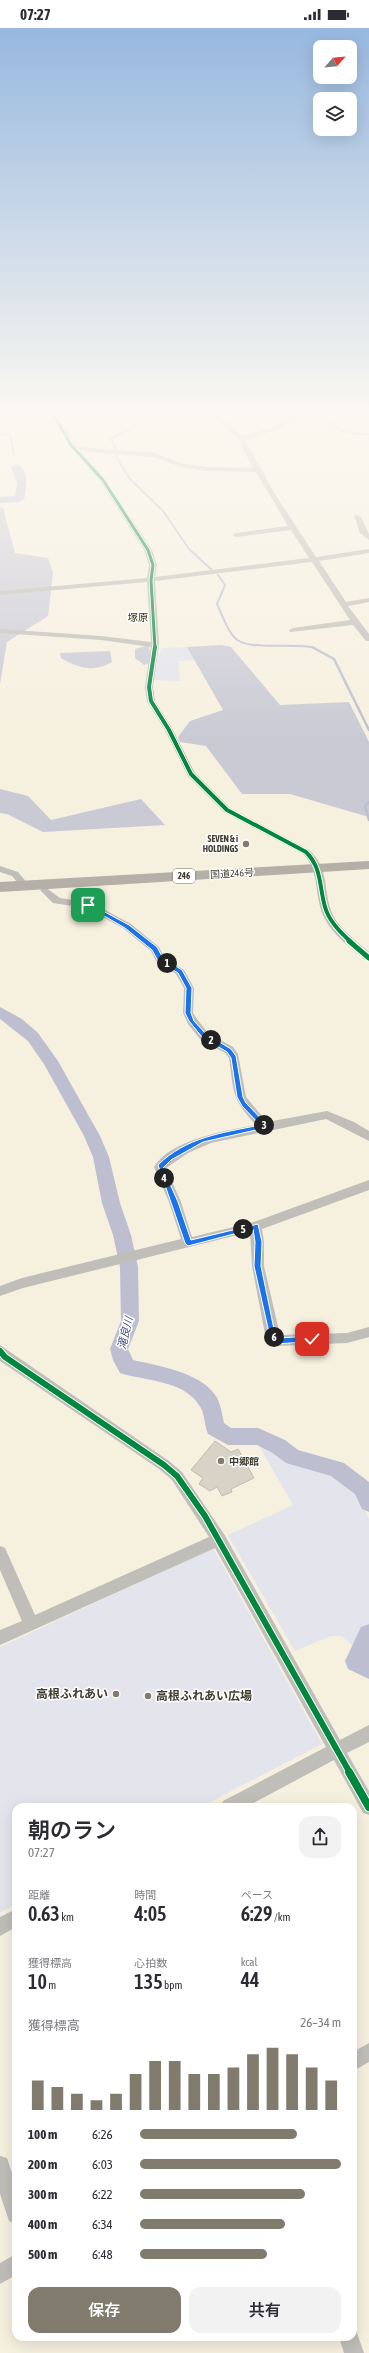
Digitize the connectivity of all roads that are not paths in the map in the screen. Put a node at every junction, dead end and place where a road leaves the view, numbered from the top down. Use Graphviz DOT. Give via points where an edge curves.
graph roads {
  1 [pos="130,522"];
  2 [pos="291,522"];
  3 [pos="359,522"];
  4 [pos="294,527"];
  5 [pos="236,535"];
  6 [pos="369,538"];
  7 [pos="369,551"];
  8 [pos="316,560"];
  9 [pos="151,580"];
  10 [pos="0,593"];
  11 [pos="369,600"];
  12 [pos="344,604"];
  13 [pos="355,622"];
  14 [pos="292,630"];
  15 [pos="0,631"];
  16 [pos="369,639"];
  17 [pos="155,645"];
  18 [pos="369,865"];
  19 [pos="0,869"];
  20 [pos="320,871"];
  21 [pos="369,872"];
  22 [pos="24,885"];
  23 [pos="0,887"];
  24 [pos="46,890"];
  25 [pos="0,893"];
  26 [pos="369,958"];
  27 [pos="265,1127"];
  28 [pos="369,1137"];
  29 [pos="369,1185"];
  30 [pos="255,1226"];
  31 [pos="188,1243"];
  32 [pos="0,1291"];
  33 [pos="369,1332"];
  34 [pos="0,1350"];
  35 [pos="219,1539"];
  36 [pos="0,1553"];
  37 [pos="31,1624"];
  38 [pos="0,1638"];
  39 [pos="369,1733"];
  40 [pos="338,1751"];
  41 [pos="237,1803"];
  42 [pos="369,1807"];
  43 [pos="12,1920"];
  44 [pos="0,1927"];
  45 [pos="369,2052"];
  46 [pos="357,2060"];
  47 [pos="0,2165"];
  48 [pos="12,2202"];
  49 [pos="12,2266"];
  50 [pos="0,2274"];
  51 [pos="350,2341"];
  52 [pos="354,2353"];
  1 -- 9 [label="street" via="148,550 153,565"];
  2 -- 4 [label="street"];
  3 -- 6 [label="street"];
  4 -- 5 [label="street"];
  4 -- 8 [label="street"];
  7 -- 8 [label="street"];
  8 -- 9 [label="street"];
  8 -- 12 [label="street"];
  9 -- 10 [label="street"];
  9 -- 17 [label="street"];
  11 -- 12 [label="street"];
  12 -- 13 [label="street"];
  13 -- 14 [label="street"];
  13 -- 16 [label="street"];
  15 -- 17 [label="street" via="101,638"];
  17 -- 20 [label="street" via="149,686 152,700 191,774 228,810 314,858"];
  18 -- 20 [label="highway, 国道246号 / 246"];
  19 -- 22 [label="street" via="16,874"];
  20 -- 21 [label="highway, 国道246号 / 246"];
  20 -- 22 [label="highway, 国道246号 / 246"];
  20 -- 24 [label="highway, 国道246号 / 246"];
  20 -- 26 [label="street" via="331,921"];
  22 -- 23 [label="highway, 国道246号 / 246"];
  24 -- 25 [label="highway, 国道246号 / 246"];
  24 -- 27 [label="street" via="57,901 88,905 127,926 155,948 160,959 180,972 189,988 188,1013 192,1021 204,1036 229,1050 234,1057 240,1097 244,1105"];
  27 -- 28 [label="street" via="327,1115"];
  27 -- 31 [label="street" via="201,1140 169,1158 160,1167"];
  29 -- 30 [label="street"];
  30 -- 31 [label="street"];
  30 -- 33 [label="street" via="258,1266 272,1334 277,1341 348,1338"];
  31 -- 32 [label="street" via="22,1283"];
  34 -- 35 [label="street" via="5,1357 147,1451 164,1465 188,1491"];
  35 -- 37 [label="street"];
  35 -- 40 [label="street"];
  36 -- 37 [label="street"];
  37 -- 38 [label="street"];
  39 -- 40 [label="street"];
  40 -- 41 [label="street"];
  40 -- 42 [label="street"];
  43 -- 44 [label="street"];
  45 -- 46 [label="street"];
  47 -- 48 [label="street"];
  49 -- 50 [label="street"];
  51 -- 52 [label="street"];
}
